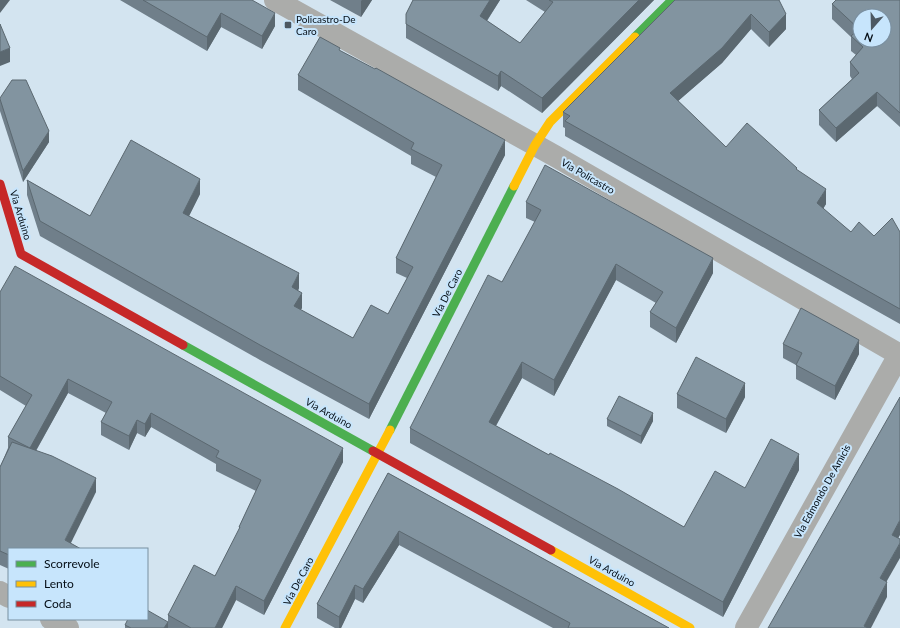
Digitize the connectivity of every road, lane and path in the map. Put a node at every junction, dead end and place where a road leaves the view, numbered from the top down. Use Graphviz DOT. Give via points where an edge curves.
graph roads {
  1 [pos="274,0"];
  2 [pos="672,0"];
  3 [pos="535,145"];
  4 [pos="0,184"];
  5 [pos="900,355"];
  6 [pos="378,453"];
  7 [pos="53,620"];
  8 [pos="68,628"];
  9 [pos="285,628"];
  10 [pos="690,628"];
  11 [pos="746,628"];
  1 -- 3 [label="street, Via Policastro"];
  2 -- 3 [label="street, Via De Caro" via="550,122"];
  3 -- 5 [label="street, Via Policastro"];
  3 -- 6 [label="street, Via De Caro"];
  4 -- 6 [label="street, Via Arduino" via="21,254"];
  5 -- 11 [label="street, Via Edmondo De Amicis"];
  6 -- 9 [label="street, Via De Caro"];
  6 -- 10 [label="street, Via Arduino"];
  7 -- 8 [label="street"];
}
